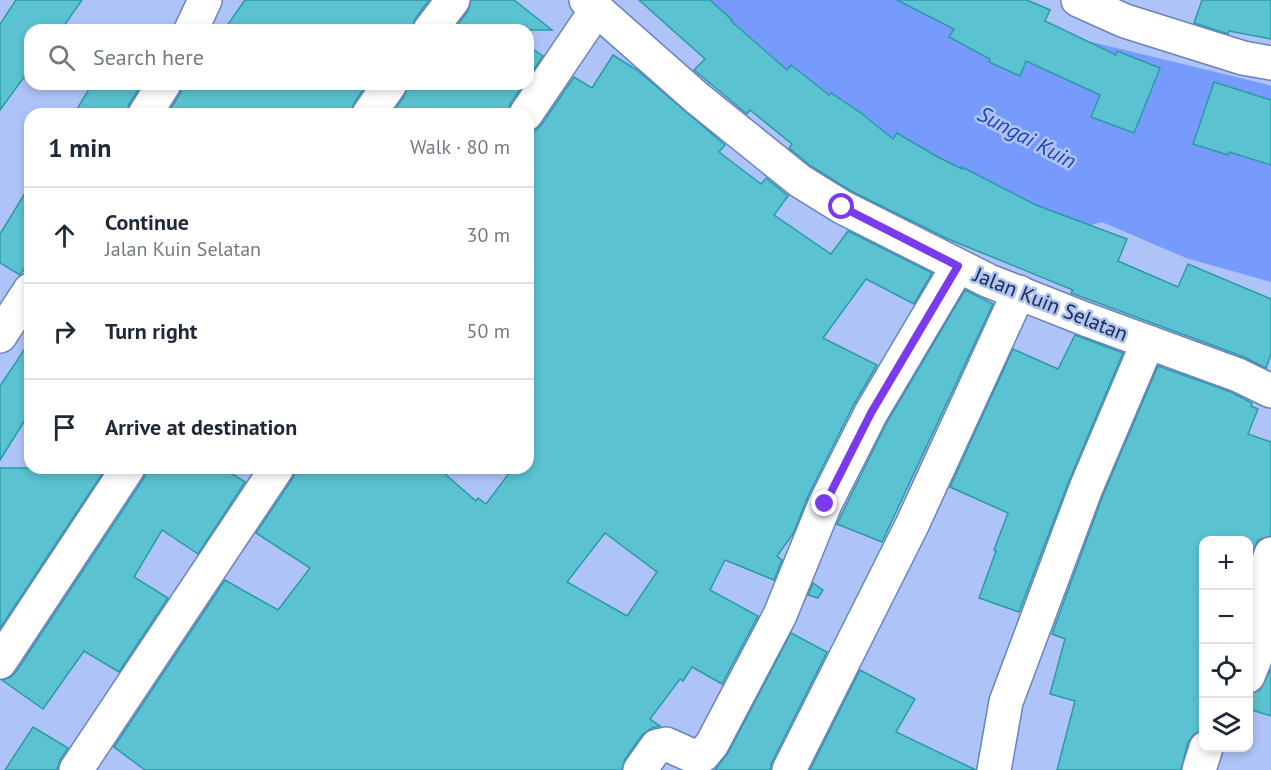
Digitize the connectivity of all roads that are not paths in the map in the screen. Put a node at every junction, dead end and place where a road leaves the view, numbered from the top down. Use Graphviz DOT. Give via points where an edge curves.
graph roads {
  1 [pos="205,0"];
  2 [pos="453,0"];
  3 [pos="1078,0"];
  4 [pos="591,4"];
  5 [pos="194,24"];
  6 [pos="435,24"];
  7 [pos="1271,63"];
  8 [pos="160,90"];
  9 [pos="386,90"];
  10 [pos="149,108"];
  11 [pos="373,108"];
  12 [pos="530,108"];
  13 [pos="958,266"];
  14 [pos="1018,292"];
  15 [pos="24,299"];
  16 [pos="0,336"];
  17 [pos="1148,342"];
  18 [pos="1271,391"];
  19 [pos="124,474"];
  20 [pos="273,474"];
  21 [pos="1271,554"];
  22 [pos="0,662"];
  23 [pos="1253,664"];
  24 [pos="1204,752"];
  25 [pos="76,770"];
  26 [pos="640,770"];
  27 [pos="789,770"];
  28 [pos="994,770"];
  29 [pos="1199,770"];
  1 -- 5 [label="street"];
  2 -- 6 [label="street"];
  3 -- 7 [label="street" via="1125,21"];
  4 -- 12 [label="street"];
  4 -- 13 [label="street, Jalan Kuin Selatan" via="697,98 800,181"];
  8 -- 10 [label="street"];
  9 -- 11 [label="street"];
  13 -- 14 [label="street, Jalan Kuin Selatan"];
  13 -- 26 [label="street" via="871,413 825,504 780,615 712,744 703,755 694,758 666,744 657,746"];
  14 -- 17 [label="street, Jalan Kuin Selatan"];
  14 -- 27 [label="street" via="912,525"];
  15 -- 16 [label="street"];
  17 -- 18 [label="street, Jalan Kuin Selatan"];
  17 -- 28 [label="street" via="1086,488 1006,702"];
  19 -- 22 [label="street"];
  20 -- 25 [label="street"];
  21 -- 23 [label="street" via="1263,578 1270,621"];
  24 -- 29 [label="street"];
}
